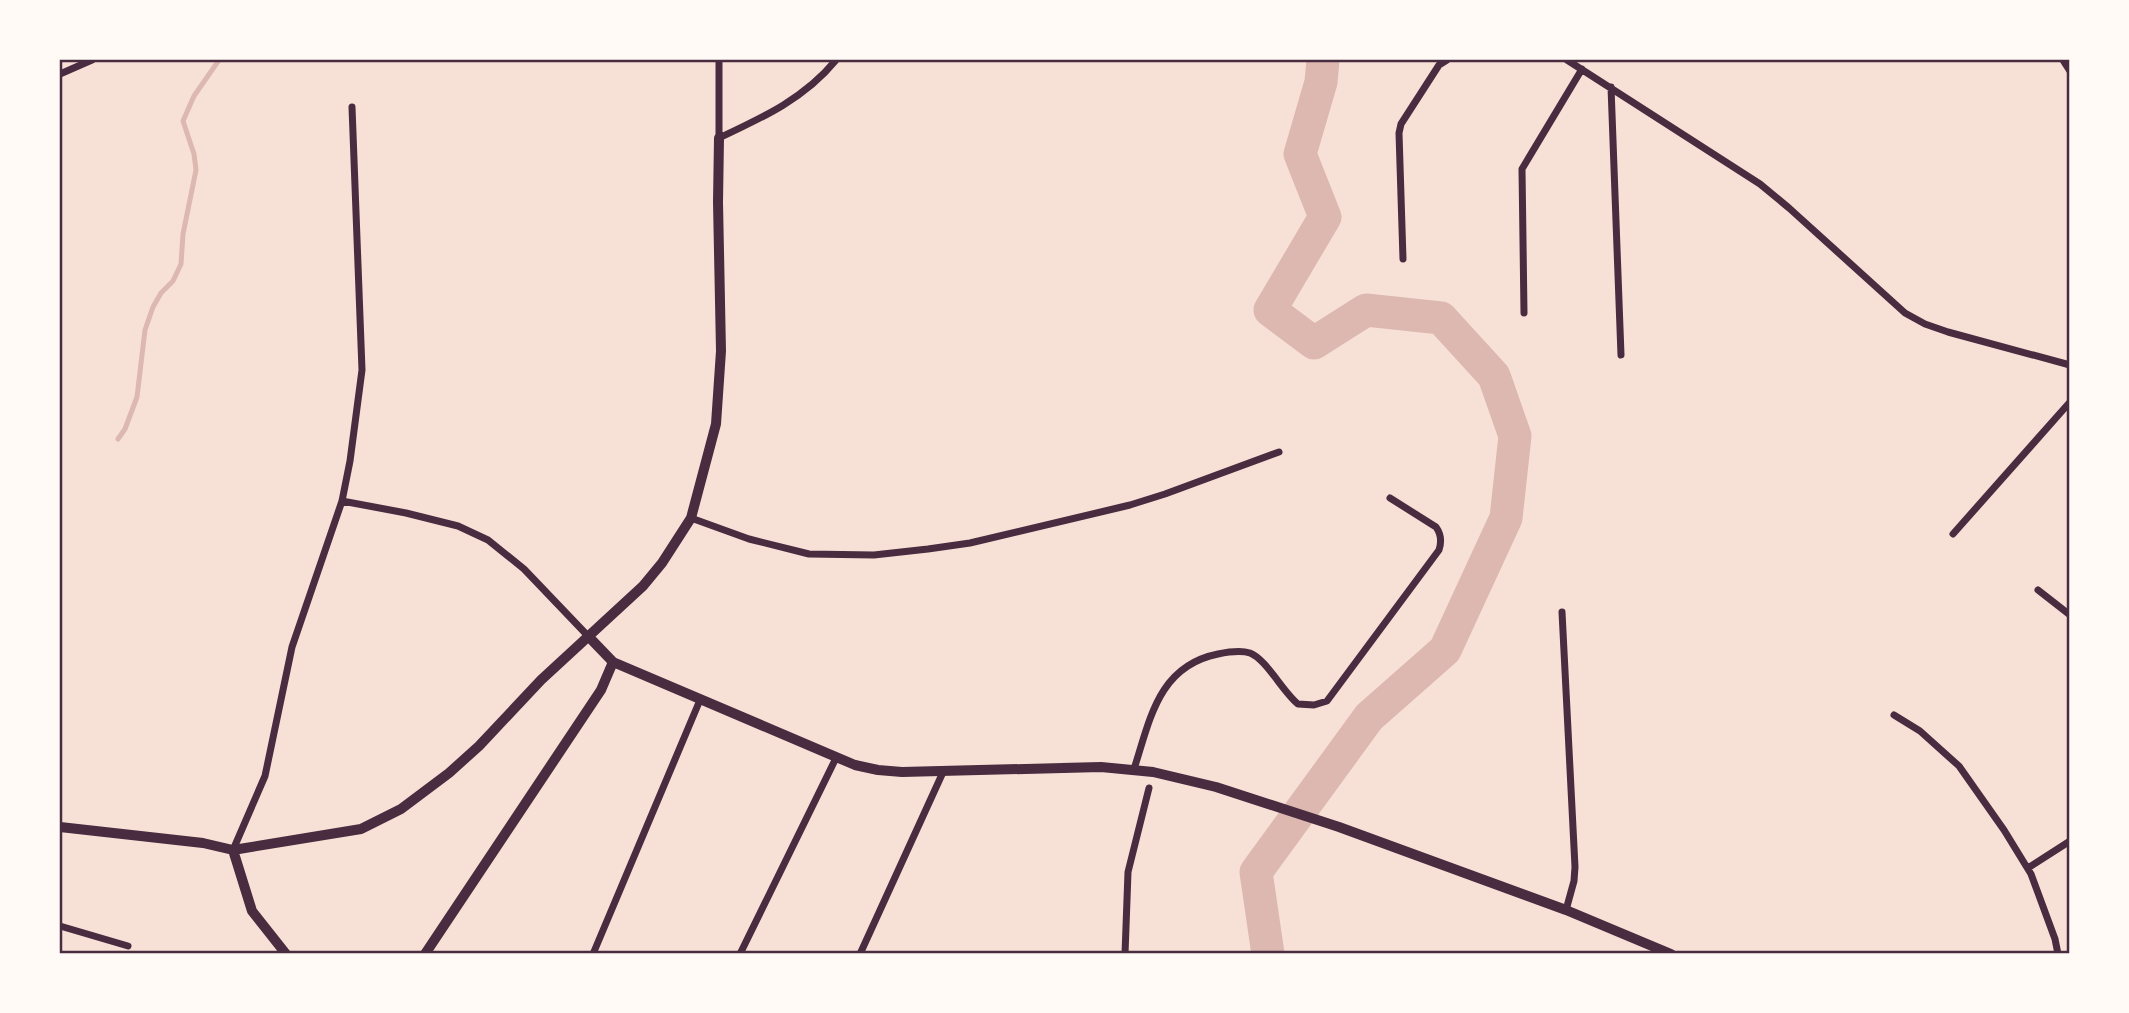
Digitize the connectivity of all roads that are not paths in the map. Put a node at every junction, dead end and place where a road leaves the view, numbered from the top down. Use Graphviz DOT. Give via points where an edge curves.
graph roads {
  1 [pos="92,60"];
  2 [pos="719,60"];
  3 [pos="836,60"];
  4 [pos="1447,60"];
  5 [pos="1567,60"];
  6 [pos="2063,60"];
  7 [pos="1582,69"];
  8 [pos="2070,71"];
  9 [pos="60,74"];
  10 [pos="1611,87"];
  11 [pos="352,107"];
  12 [pos="719,138"];
  13 [pos="1403,259"];
  14 [pos="1524,313"];
  15 [pos="1621,355"];
  16 [pos="2070,365"];
  17 [pos="2070,402"];
  18 [pos="1279,452"];
  19 [pos="1390,498"];
  20 [pos="342,502"];
  21 [pos="691,518"];
  22 [pos="1953,534"];
  23 [pos="2039,590"];
  24 [pos="1562,612"];
  25 [pos="2070,615"];
  26 [pos="588,636"];
  27 [pos="613,662"];
  28 [pos="700,701"];
  29 [pos="1894,715"];
  30 [pos="836,758"];
  31 [pos="1135,769"];
  32 [pos="944,770"];
  33 [pos="1149,788"];
  34 [pos="60,827"];
  35 [pos="2070,841"];
  36 [pos="233,850"];
  37 [pos="2028,868"];
  38 [pos="1566,910"];
  39 [pos="60,926"];
  40 [pos="128,946"];
  41 [pos="286,954"];
  42 [pos="425,954"];
  43 [pos="593,954"];
  44 [pos="740,954"];
  45 [pos="860,954"];
  46 [pos="1125,954"];
  47 [pos="1671,954"];
  48 [pos="2057,954"];
  1 -- 9 [label="street"];
  2 -- 12 [label="street"];
  3 -- 12 [label="street" via="820,79 771,114"];
  4 -- 13 [label="street" via="1438,65 1399,133"];
  5 -- 7 [label="street"];
  6 -- 8 [label="street"];
  7 -- 10 [label="street"];
  7 -- 14 [label="street" via="1522,169"];
  10 -- 15 [label="street"];
  10 -- 16 [label="street" via="1760,184 1914,318"];
  11 -- 20 [label="street" via="362,370"];
  12 -- 21 [label="street" via="720,381 716,424"];
  17 -- 22 [label="street"];
  18 -- 21 [label="street" via="1130,505 928,550 809,554"];
  19 -- 31 [label="street" via="1436,527 1441,544 1327,701 1298,704 1251,653 1207,656 1185,667 1165,687"];
  20 -- 26 [label="street" via="458,526 488,540 524,569"];
  20 -- 36 [label="street" via="292,647 265,776"];
  21 -- 26 [label="street" via="643,586"];
  23 -- 25 [label="street"];
  24 -- 38 [label="street" via="1575,867"];
  26 -- 27 [label="street"];
  26 -- 36 [label="street" via="479,746 401,809 361,829"];
  27 -- 28 [label="street"];
  27 -- 42 [label="street" via="601,690"];
  28 -- 30 [label="street"];
  28 -- 43 [label="street"];
  29 -- 37 [label="street" via="1920,730 1959,766"];
  30 -- 32 [label="street" via="878,770"];
  30 -- 44 [label="street"];
  31 -- 32 [label="street"];
  31 -- 38 [label="street" via="1216,787 1339,827"];
  32 -- 45 [label="street"];
  33 -- 46 [label="street" via="1128,872"];
  34 -- 36 [label="street"];
  35 -- 37 [label="street"];
  36 -- 41 [label="street" via="252,911"];
  37 -- 48 [label="street"];
  38 -- 47 [label="street"];
  39 -- 40 [label="street"];
}
